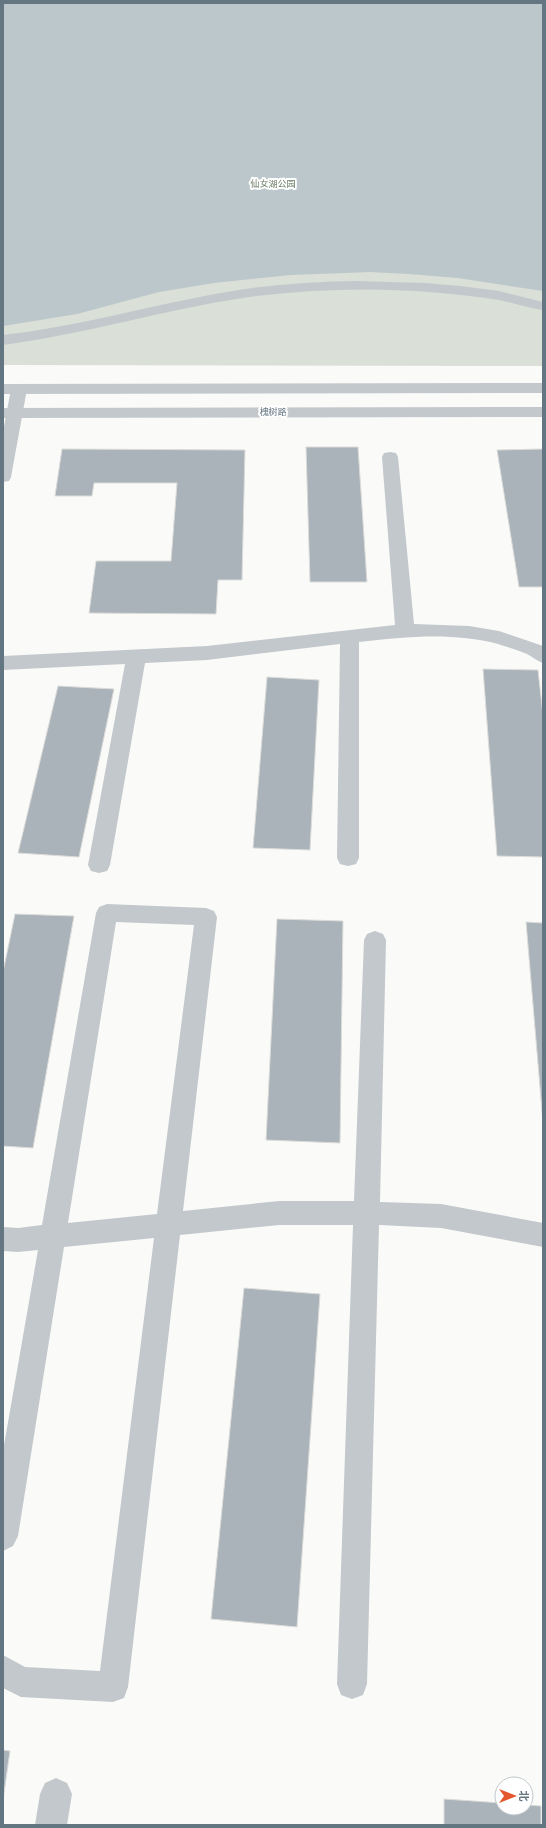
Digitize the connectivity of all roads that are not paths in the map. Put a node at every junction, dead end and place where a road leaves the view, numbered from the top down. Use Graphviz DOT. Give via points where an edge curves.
graph roads {
  1 [pos="543,306"];
  2 [pos="3,340"];
  3 [pos="543,388"];
  4 [pos="11,389"];
  5 [pos="543,412"];
  6 [pos="9,413"];
  7 [pos="390,457"];
  8 [pos="3,477"];
  9 [pos="405,630"];
  10 [pos="350,637"];
  11 [pos="540,650"];
  12 [pos="136,658"];
  13 [pos="3,663"];
  14 [pos="348,858"];
  15 [pos="99,865"];
  16 [pos="374,940"];
  17 [pos="367,1213"];
  18 [pos="169,1225"];
  19 [pos="543,1235"];
  20 [pos="52,1237"];
  21 [pos="3,1239"];
  22 [pos="3,1536"];
  23 [pos="3,1670"];
  24 [pos="352,1684"];
  25 [pos="56,1794"];
  26 [pos="51,1825"];
  1 -- 2 [label="street" via="454,289 318,287 218,298"];
  3 -- 4 [label="street"];
  4 -- 6 [label="street"];
  5 -- 6 [label="street, 槐树路"];
  6 -- 8 [label="street"];
  7 -- 9 [label="street"];
  9 -- 10 [label="street"];
  9 -- 11 [label="street" via="469,632"];
  10 -- 12 [label="street" via="207,654"];
  10 -- 14 [label="street"];
  12 -- 13 [label="street"];
  12 -- 15 [label="street"];
  16 -- 17 [label="street"];
  17 -- 18 [label="street" via="279,1213"];
  17 -- 19 [label="street" via="441,1216"];
  17 -- 24 [label="street"];
  18 -- 20 [label="street"];
  18 -- 20 [label="street" via="206,917 107,913"];
  18 -- 23 [label="street" via="112,1687 21,1682"];
  20 -- 21 [label="street"];
  20 -- 22 [label="street"];
  25 -- 26 [label="street"];
}
